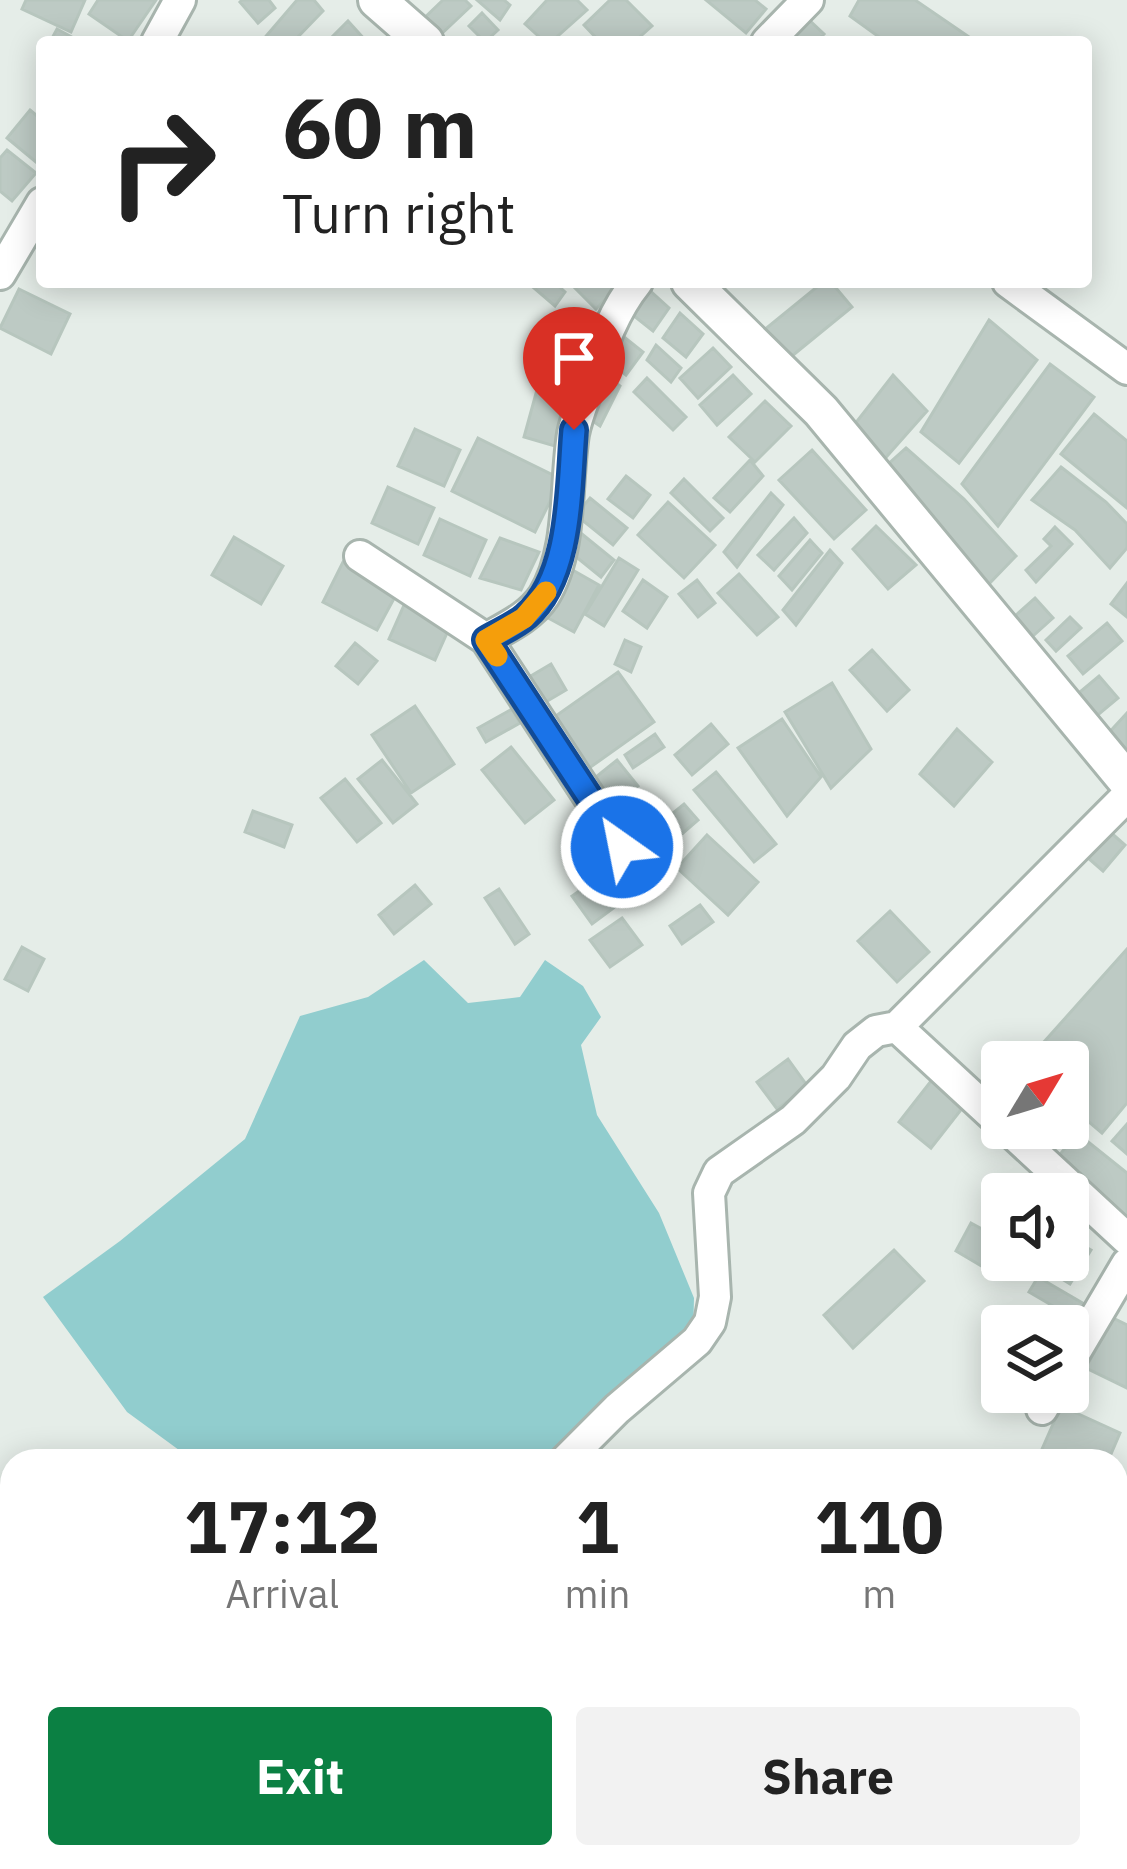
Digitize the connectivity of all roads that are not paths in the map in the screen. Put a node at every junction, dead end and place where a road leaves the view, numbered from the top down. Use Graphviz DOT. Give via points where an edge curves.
graph roads {
  1 [pos="180,0"];
  2 [pos="377,0"];
  3 [pos="808,0"];
  4 [pos="160,36"];
  5 [pos="418,36"];
  6 [pos="773,36"];
  7 [pos="36,213"];
  8 [pos="0,274"];
  9 [pos="632,288"];
  10 [pos="695,288"];
  11 [pos="1016,288"];
  12 [pos="1127,369"];
  13 [pos="360,556"];
  14 [pos="486,640"];
  15 [pos="1127,781"];
  16 [pos="1127,796"];
  17 [pos="622,847"];
  18 [pos="897,1027"];
  19 [pos="981,1105"];
  20 [pos="1029,1149"];
  21 [pos="1127,1239"];
  22 [pos="1127,1264"];
  23 [pos="1089,1328"];
  24 [pos="578,1449"];
  1 -- 4 [label="street"];
  2 -- 5 [label="street"];
  3 -- 6 [label="street"];
  7 -- 8 [label="street"];
  9 -- 14 [label="street" via="610,324 574,430 556,571 524,618"];
  10 -- 15 [label="street" via="820,411"];
  11 -- 12 [label="street"];
  13 -- 14 [label="street"];
  14 -- 17 [label="street"];
  16 -- 18 [label="street"];
  18 -- 19 [label="street"];
  18 -- 24 [label="street" via="857,1046 794,1120 719,1172 709,1193 710,1322"];
  20 -- 21 [label="street"];
  22 -- 23 [label="street"];
}
